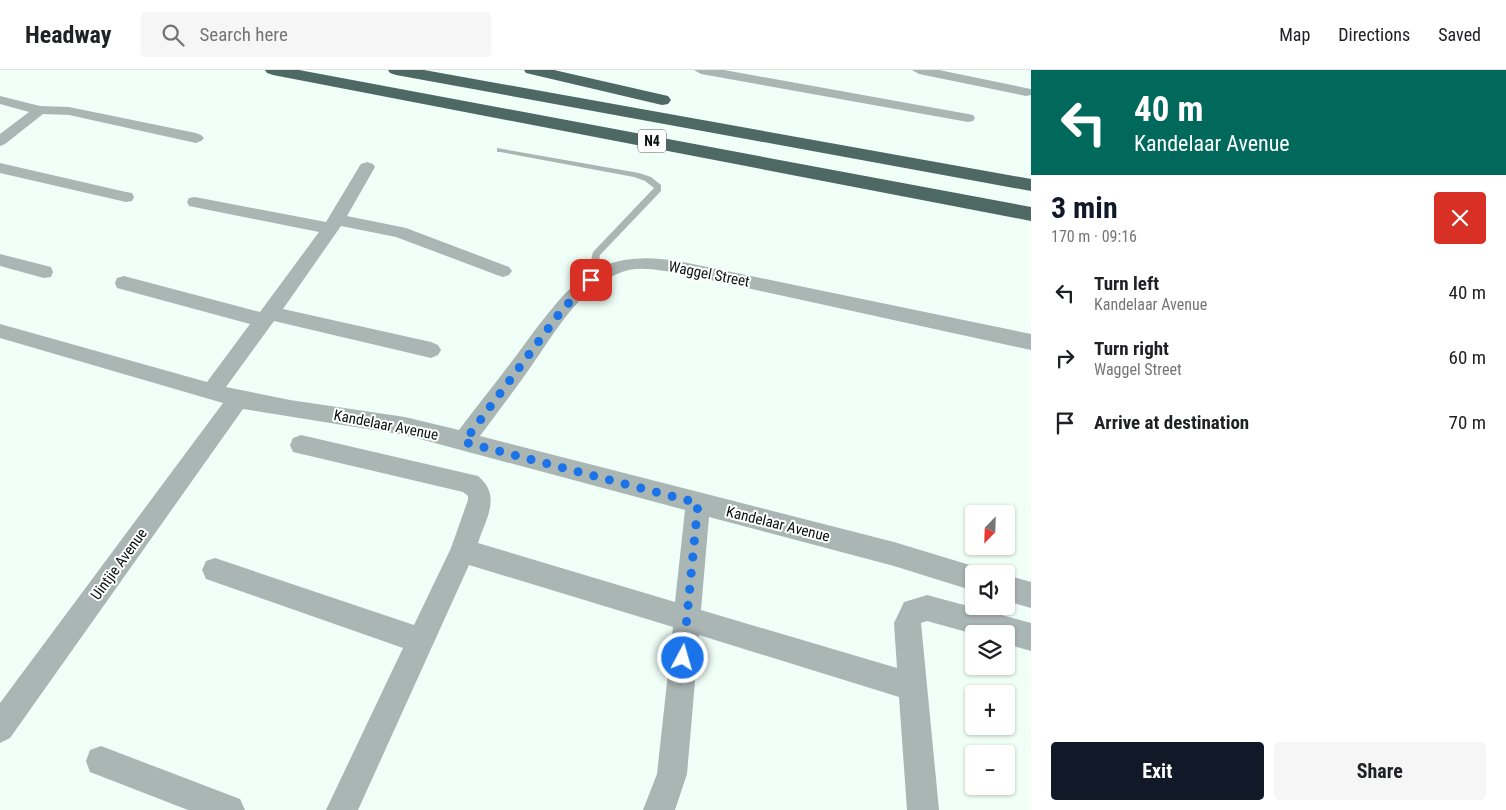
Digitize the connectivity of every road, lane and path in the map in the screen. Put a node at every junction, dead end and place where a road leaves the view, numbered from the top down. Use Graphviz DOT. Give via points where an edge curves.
graph roads {
  1 [pos="273,70"];
  2 [pos="396,70"];
  3 [pos="532,70"];
  4 [pos="701,70"];
  5 [pos="919,70"];
  6 [pos="1026,92"];
  7 [pos="0,100"];
  8 [pos="677,104"];
  9 [pos="696,108"];
  10 [pos="40,110"];
  11 [pos="968,118"];
  12 [pos="196,138"];
  13 [pos="0,141"];
  14 [pos="500,150"];
  15 [pos="0,168"];
  16 [pos="367,168"];
  17 [pos="1031,172"];
  18 [pos="1031,185"];
  19 [pos="126,197"];
  20 [pos="195,202"];
  21 [pos="1031,214"];
  22 [pos="334,225"];
  23 [pos="0,260"];
  24 [pos="503,271"];
  25 [pos="44,272"];
  26 [pos="591,280"];
  27 [pos="124,283"];
  28 [pos="266,316"];
  29 [pos="0,332"];
  30 [pos="1031,342"];
  31 [pos="432,350"];
  32 [pos="211,392"];
  33 [pos="238,399"];
  34 [pos="464,442"];
  35 [pos="300,445"];
  36 [pos="698,503"];
  37 [pos="463,551"];
  38 [pos="215,570"];
  39 [pos="965,575"];
  40 [pos="1015,591"];
  41 [pos="1031,595"];
  42 [pos="686,620"];
  43 [pos="1031,638"];
  44 [pos="421,641"];
  45 [pos="913,687"];
  46 [pos="0,728"];
  47 [pos="101,761"];
  48 [pos="926,809"];
  49 [pos="230,810"];
  50 [pos="342,810"];
  51 [pos="659,810"];
  1 -- 21 [label="highway, N4"];
  2 -- 18 [label="highway, N4"];
  3 -- 8 [label="highway"];
  4 -- 11 [label="street"];
  5 -- 6 [label="street"];
  7 -- 10 [label="street"];
  9 -- 17 [label="highway"];
  10 -- 12 [label="street" via="69,111"];
  10 -- 13 [label="street"];
  14 -- 26 [label="lane" via="636,175 658,187 596,254"];
  15 -- 19 [label="street"];
  16 -- 22 [label="street"];
  20 -- 22 [label="street"];
  22 -- 24 [label="street" via="400,232"];
  22 -- 28 [label="street"];
  23 -- 25 [label="street"];
  26 -- 30 [label="street, Waggel Street" via="617,266 656,264"];
  26 -- 34 [label="street, Waggel Street" via="562,310"];
  27 -- 28 [label="street"];
  28 -- 31 [label="street"];
  28 -- 32 [label="street"];
  29 -- 32 [label="street, Kandelaar Avenue"];
  32 -- 33 [label="street, Kandelaar Avenue"];
  33 -- 34 [label="street, Kandelaar Avenue" via="405,426"];
  33 -- 46 [label="street, Uintjie Avenue"];
  34 -- 36 [label="street, Kandelaar Avenue"];
  35 -- 37 [label="street" via="470,483 479,490 480,500"];
  36 -- 39 [label="street, Kandelaar Avenue"];
  36 -- 42 [label="street"];
  37 -- 42 [label="street"];
  37 -- 44 [label="street"];
  38 -- 44 [label="street"];
  40 -- 41 [label="street"];
  42 -- 45 [label="street"];
  42 -- 51 [label="street" via="672,774"];
  43 -- 45 [label="street" via="927,608 913,611 907,623"];
  44 -- 50 [label="street"];
  45 -- 48 [label="street"];
  47 -- 49 [label="street"];
}
